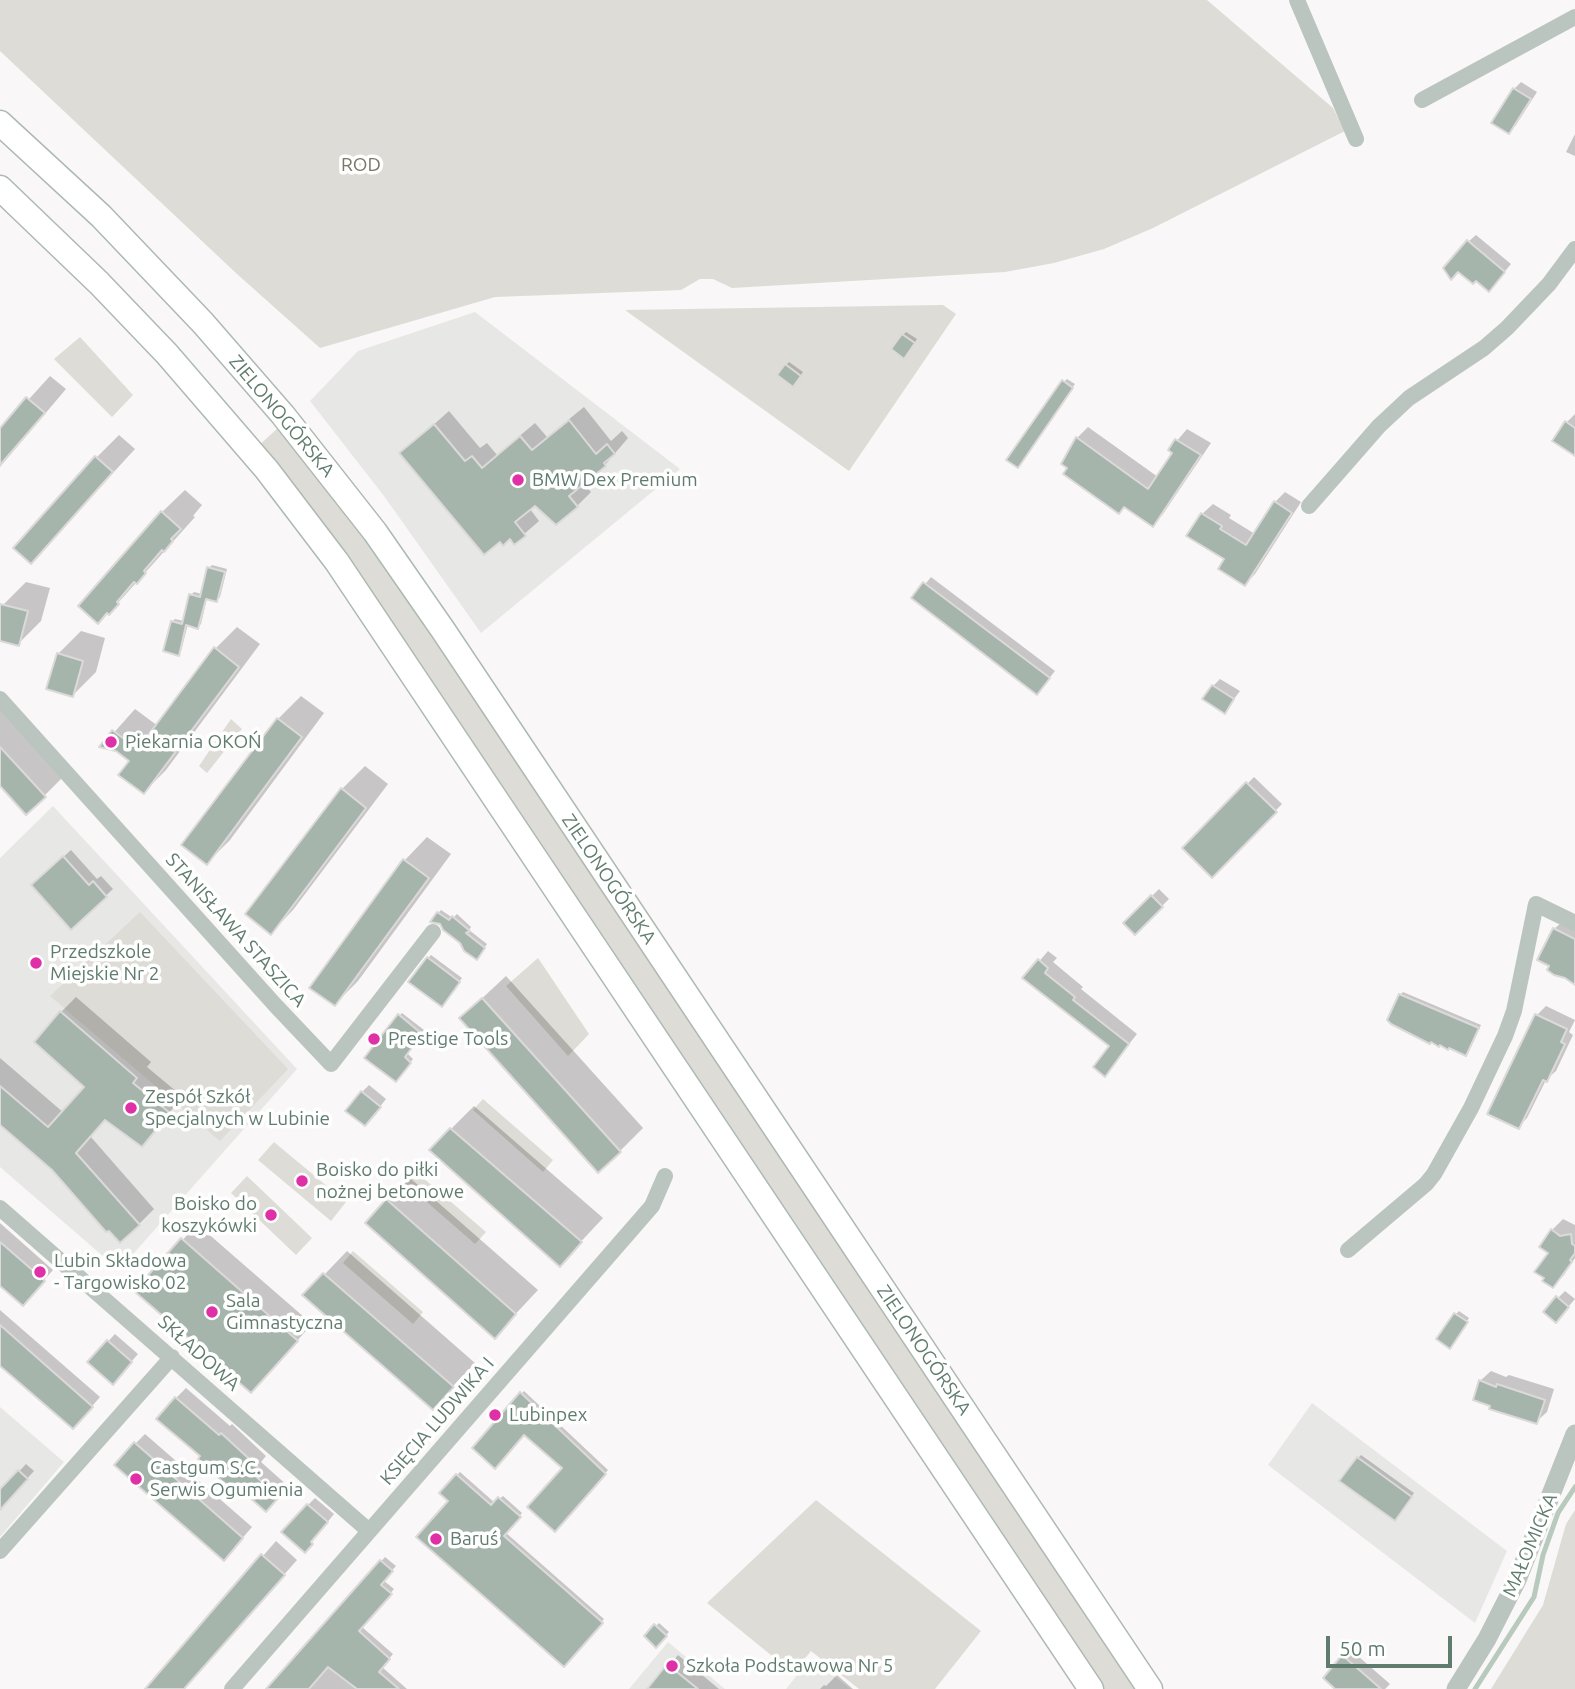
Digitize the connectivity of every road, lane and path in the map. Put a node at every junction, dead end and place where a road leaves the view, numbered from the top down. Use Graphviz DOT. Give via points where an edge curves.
graph roads {
  1 [pos="1297,0"];
  2 [pos="1575,17"];
  3 [pos="1422,100"];
  4 [pos="0,123"];
  5 [pos="1356,139"];
  6 [pos="0,188"];
  7 [pos="1575,250"];
  8 [pos="1309,506"];
  9 [pos="0,699"];
  10 [pos="1575,923"];
  11 [pos="433,932"];
  12 [pos="665,1175"];
  13 [pos="0,1208"];
  14 [pos="1348,1250"];
  15 [pos="172,1357"];
  16 [pos="1575,1434"];
  17 [pos="369,1531"];
  18 [pos="0,1551"];
  19 [pos="232,1689"];
  20 [pos="1091,1689"];
  21 [pos="1150,1689"];
  22 [pos="1457,1689"];
  1 -- 5 [label="street"];
  2 -- 3 [label="street"];
  4 -- 21 [label="main road, ZIELONOGÓRSKA" via="106,221 203,323 370,525"];
  6 -- 20 [label="main road" via="174,362 273,478 354,585"];
  7 -- 8 [label="street" via="1507,328 1409,398 1379,426"];
  9 -- 11 [label="street, STANISŁAWA STASZICA" via="331,1064"];
  10 -- 14 [label="street" via="1536,904 1514,1010 1471,1108 1426,1184"];
  12 -- 17 [label="street, KSIĘCIA LUDWIKA I" via="652,1206"];
  13 -- 15 [label="street, SKŁADOWA"];
  15 -- 17 [label="street, SKŁADOWA"];
  15 -- 18 [label="street"];
  16 -- 22 [label="street, MAŁOMICKA" via="1517,1580"];
  17 -- 19 [label="street, KSIĘCIA LUDWIKA I"];
}
